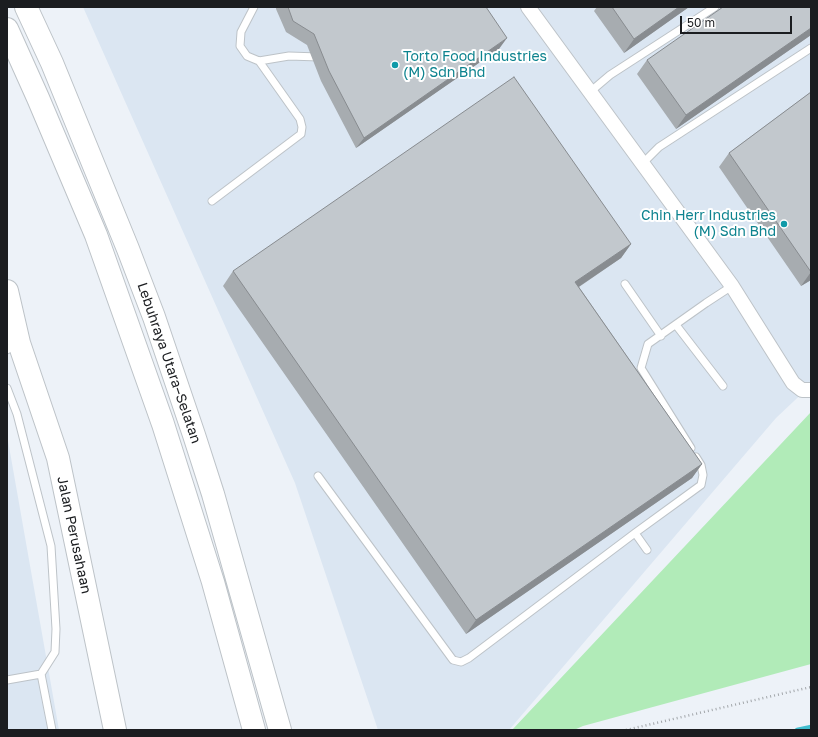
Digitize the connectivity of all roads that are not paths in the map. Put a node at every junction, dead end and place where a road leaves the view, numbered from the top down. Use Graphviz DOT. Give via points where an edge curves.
graph roads {
  1 [pos="26,7"];
  2 [pos="254,7"];
  3 [pos="528,7"];
  4 [pos="715,7"];
  5 [pos="7,29"];
  6 [pos="811,48"];
  7 [pos="329,57"];
  8 [pos="259,61"];
  9 [pos="590,92"];
  10 [pos="642,164"];
  11 [pos="212,201"];
  12 [pos="625,284"];
  13 [pos="732,286"];
  14 [pos="7,291"];
  15 [pos="676,325"];
  16 [pos="661,336"];
  17 [pos="11,341"];
  18 [pos="723,386"];
  19 [pos="7,388"];
  20 [pos="811,390"];
  21 [pos="318,476"];
  22 [pos="634,533"];
  23 [pos="648,550"];
  24 [pos="41,674"];
  25 [pos="7,680"];
  26 [pos="52,730"];
  27 [pos="115,730"];
  28 [pos="254,730"];
  29 [pos="280,730"];
  1 -- 29 [label="main road, Lebuhraya Utara–Selatan" via="52,63 154,317 213,494"];
  2 -- 8 [label="lane" via="241,32 240,46 247,56"];
  3 -- 9 [label="street"];
  4 -- 9 [label="lane" via="610,75"];
  5 -- 28 [label="main road, Lebuhraya Utara–Selatan" via="96,235 160,416 213,582"];
  6 -- 10 [label="lane" via="659,148"];
  7 -- 8 [label="lane" via="289,56"];
  8 -- 11 [label="lane" via="300,119 300,134"];
  9 -- 10 [label="street"];
  10 -- 13 [label="street"];
  12 -- 16 [label="lane"];
  13 -- 15 [label="lane"];
  13 -- 20 [label="street" via="793,383 802,390"];
  14 -- 17 [label="main road, Jalan Perusahaan"];
  15 -- 16 [label="lane"];
  15 -- 18 [label="lane"];
  16 -- 22 [label="lane" via="648,344 641,368 701,465 703,475 700,485"];
  17 -- 27 [label="main road, Jalan Perusahaan" via="58,458"];
  19 -- 24 [label="lane" via="17,414 52,546 55,652"];
  21 -- 22 [label="lane" via="453,660 461,662"];
  22 -- 23 [label="lane"];
  24 -- 25 [label="lane"];
  24 -- 26 [label="lane"];
}
